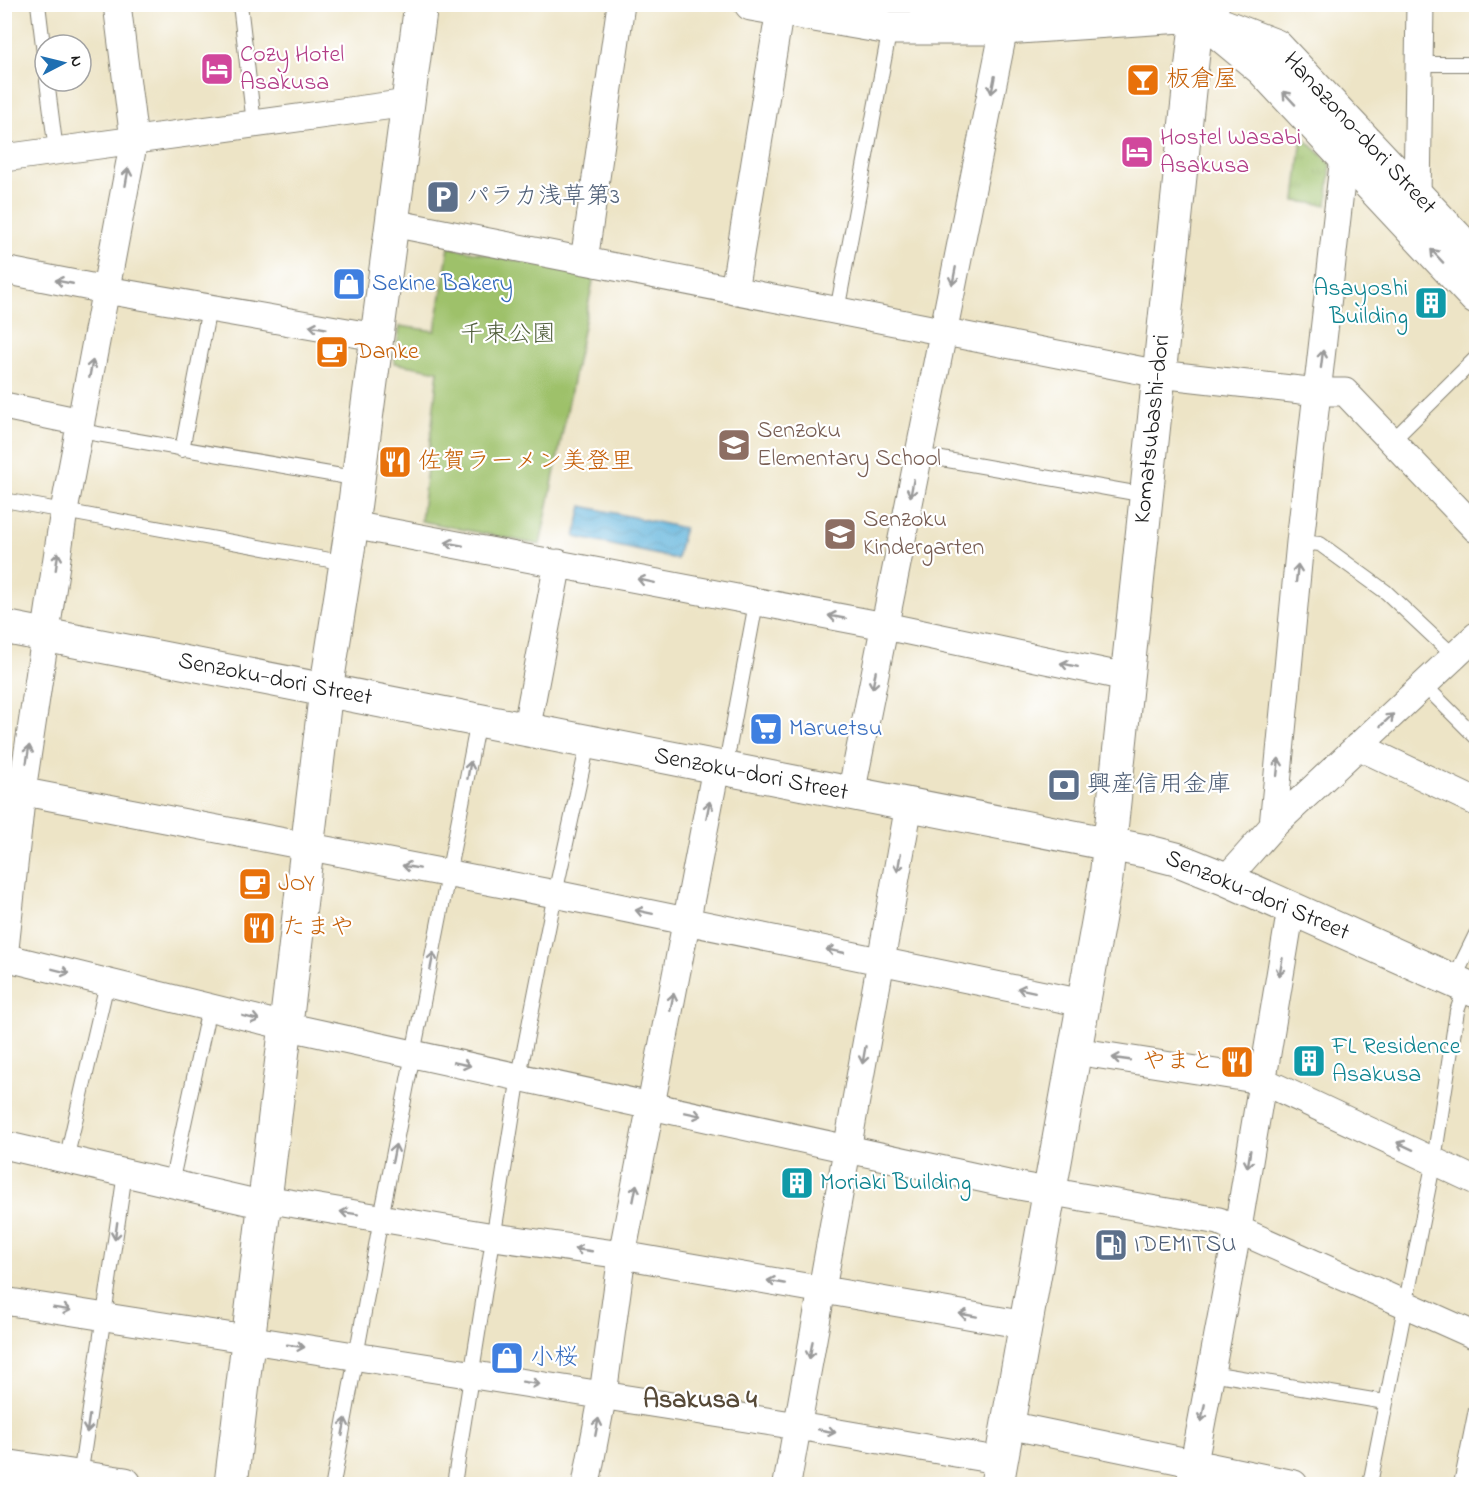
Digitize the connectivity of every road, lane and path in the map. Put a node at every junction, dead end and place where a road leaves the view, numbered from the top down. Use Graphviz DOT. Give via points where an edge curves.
graph roads {
  1 [pos="38,4"];
  2 [pos="117,4"];
  3 [pos="240,4"];
  4 [pos="421,4"];
  5 [pos="621,4"];
  6 [pos="1420,4"];
  7 [pos="765,7"];
  8 [pos="1200,7"];
  9 [pos="890,28"];
  10 [pos="1004,28"];
  11 [pos="42,33"];
  12 [pos="1420,64"];
  13 [pos="1476,64"];
  14 [pos="49,93"];
  15 [pos="408,103"];
  16 [pos="254,124"];
  17 [pos="134,140"];
  18 [pos="1353,147"];
  19 [pos="56,151"];
  20 [pos="4,158"];
  21 [pos="1417,195"];
  22 [pos="392,223"];
  23 [pos="1476,258"];
  24 [pos="584,261"];
  25 [pos="4,270"];
  26 [pos="106,290"];
  27 [pos="734,291"];
  28 [pos="1476,298"];
  29 [pos="209,308"];
  30 [pos="837,311"];
  31 [pos="943,331"];
  32 [pos="376,337"];
  33 [pos="1476,358"];
  34 [pos="1159,374"];
  35 [pos="1318,392"];
  36 [pos="4,406"];
  37 [pos="80,427"];
  38 [pos="1392,441"];
  39 [pos="182,450"];
  40 [pos="919,455"];
  41 [pos="359,479"];
  42 [pos="1146,495"];
  43 [pos="4,500"];
  44 [pos="64,511"];
  45 [pos="352,525"];
  46 [pos="1476,529"];
  47 [pos="1300,542"];
  48 [pos="346,563"];
  49 [pos="558,563"];
  50 [pos="756,603"];
  51 [pos="885,626"];
  52 [pos="4,627"];
  53 [pos="46,635"];
  54 [pos="1476,636"];
  55 [pos="1454,656"];
  56 [pos="1126,677"];
  57 [pos="1424,685"];
  58 [pos="326,690"];
  59 [pos="478,721"];
  60 [pos="526,731"];
  61 [pos="1476,737"];
  62 [pos="588,744"];
  63 [pos="1358,746"];
  64 [pos="720,769"];
  65 [pos="13,790"];
  66 [pos="851,794"];
  67 [pos="1476,802"];
  68 [pos="909,805"];
  69 [pos="1273,826"];
  70 [pos="1109,843"];
  71 [pos="309,848"];
  72 [pos="449,874"];
  73 [pos="1226,879"];
  74 [pos="555,894"];
  75 [pos="1291,909"];
  76 [pos="687,921"];
  77 [pos="1476,934"];
  78 [pos="4,958"];
  79 [pos="881,960"];
  80 [pos="107,982"];
  81 [pos="1465,986"];
  82 [pos="1083,1003"];
  83 [pos="209,1008"];
  84 [pos="285,1026"];
  85 [pos="1075,1051"];
  86 [pos="414,1054"];
  87 [pos="519,1077"];
  88 [pos="1262,1080"];
  89 [pos="652,1105"];
  90 [pos="4,1145"];
  91 [pos="847,1148"];
  92 [pos="66,1160"];
  93 [pos="1434,1160"];
  94 [pos="125,1173"];
  95 [pos="1476,1181"];
  96 [pos="171,1184"];
  97 [pos="1049,1192"];
  98 [pos="264,1201"];
  99 [pos="381,1218"];
  100 [pos="1238,1228"];
  101 [pos="494,1237"];
  102 [pos="622,1255"];
  103 [pos="822,1290"];
  104 [pos="4,1301"];
  105 [pos="1404,1303"];
  106 [pos="104,1316"];
  107 [pos="1025,1326"];
  108 [pos="1476,1336"];
  109 [pos="249,1340"];
  110 [pos="358,1355"];
  111 [pos="472,1373"];
  112 [pos="1211,1373"];
  113 [pos="603,1394"];
  114 [pos="1386,1402"];
  115 [pos="1476,1409"];
  116 [pos="1008,1425"];
  117 [pos="798,1426"];
  118 [pos="4,1466"];
  119 [pos="999,1473"];
  120 [pos="1192,1474"];
  121 [pos="79,1481"];
  122 [pos="125,1485"];
  123 [pos="231,1485"];
  124 [pos="333,1485"];
  125 [pos="454,1485"];
  126 [pos="586,1485"];
  127 [pos="787,1485"];
  128 [pos="1294,1485"];
  129 [pos="1370,1485"];
  130 [pos="1461,1485"];
  1 -- 11 [label="lane"];
  2 -- 17 [label="street"];
  3 -- 16 [label="lane"];
  4 -- 15 [label="street"];
  5 -- 24 [label="street"];
  6 -- 12 [label="street"];
  7 -- 9 [label="street"];
  7 -- 27 [label="street"];
  8 -- 10 [label="street"];
  8 -- 18 [label="street, Hanazono-dori Street" via="1262,69"];
  8 -- 34 [label="street, Komatsubashi-dori"];
  9 -- 10 [label="street"];
  9 -- 30 [label="lane"];
  10 -- 31 [label="street, one-way"];
  12 -- 13 [label="lane"];
  12 -- 21 [label="street"];
  14 -- 19 [label="lane"];
  15 -- 16 [label="street"];
  15 -- 22 [label="street"];
  16 -- 17 [label="street"];
  17 -- 19 [label="street"];
  26 -- 17 [label="street, one-way"];
  18 -- 21 [label="street, Hanazono-dori Street"];
  28 -- 18 [label="street, Hanazono-dori Street, one-way"];
  35 -- 18 [label="street, one-way"];
  19 -- 20 [label="street"];
  21 -- 23 [label="street, Hanazono-dori Street"];
  22 -- 24 [label="street"];
  22 -- 32 [label="street"];
  24 -- 27 [label="street"];
  26 -- 25 [label="street, one-way"];
  26 -- 29 [label="street"];
  37 -- 26 [label="street, one-way"];
  27 -- 30 [label="street"];
  32 -- 29 [label="street, one-way"];
  29 -- 39 [label="lane"];
  30 -- 31 [label="street"];
  31 -- 34 [label="street"];
  31 -- 40 [label="street"];
  32 -- 41 [label="street"];
  33 -- 38 [label="lane"];
  34 -- 35 [label="street"];
  34 -- 42 [label="street, Komatsubashi-dori"];
  35 -- 38 [label="street" via="1345,392"];
  35 -- 47 [label="street"];
  36 -- 37 [label="street"];
  37 -- 39 [label="lane"];
  37 -- 44 [label="street"];
  38 -- 46 [label="street"];
  39 -- 41 [label="lane"];
  40 -- 42 [label="lane"];
  40 -- 51 [label="street, one-way"];
  41 -- 45 [label="street"];
  42 -- 56 [label="street, Komatsubashi-dori"];
  43 -- 44 [label="lane"];
  44 -- 48 [label="lane"];
  53 -- 44 [label="street, one-way"];
  45 -- 48 [label="street"];
  49 -- 45 [label="street, one-way"];
  47 -- 55 [label="lane" via="1320,544 1386,592"];
  69 -- 47 [label="street, one-way"];
  48 -- 58 [label="street"];
  50 -- 49 [label="street, one-way"];
  49 -- 60 [label="street"];
  51 -- 50 [label="street, one-way"];
  50 -- 64 [label="lane"];
  56 -- 51 [label="street, one-way"];
  51 -- 66 [label="street, one-way"];
  52 -- 53 [label="street, Senzoku-dori Street"];
  53 -- 58 [label="street, Senzoku-dori Street"];
  65 -- 53 [label="street, one-way"];
  54 -- 55 [label="street"];
  55 -- 57 [label="street"];
  56 -- 70 [label="street, Komatsubashi-dori"];
  57 -- 61 [label="lane"];
  63 -- 57 [label="street, one-way"];
  58 -- 59 [label="street, Senzoku-dori Street"];
  58 -- 71 [label="street"];
  59 -- 60 [label="street, Senzoku-dori Street"];
  72 -- 59 [label="lane, one-way"];
  60 -- 62 [label="street, Senzoku-dori Street"];
  62 -- 64 [label="street, Senzoku-dori Street"];
  62 -- 74 [label="lane"];
  63 -- 67 [label="street"];
  63 -- 69 [label="street"];
  64 -- 66 [label="street, Senzoku-dori Street"];
  76 -- 64 [label="street, one-way"];
  65 -- 71 [label="street"];
  65 -- 78 [label="street"];
  66 -- 68 [label="street, Senzoku-dori Street"];
  68 -- 70 [label="street, Senzoku-dori Street"];
  68 -- 79 [label="street, one-way"];
  69 -- 73 [label="street"];
  70 -- 73 [label="street, Senzoku-dori Street" via="1176,859"];
  70 -- 82 [label="street, Komatsubashi-dori"];
  72 -- 71 [label="street, one-way"];
  71 -- 84 [label="street"];
  72 -- 74 [label="street"];
  86 -- 72 [label="lane, one-way"];
  73 -- 75 [label="street, Senzoku-dori Street"];
  76 -- 74 [label="street, one-way"];
  74 -- 87 [label="lane"];
  75 -- 81 [label="street, Senzoku-dori Street"];
  75 -- 88 [label="street, one-way"];
  79 -- 76 [label="street, one-way"];
  89 -- 76 [label="street, one-way"];
  77 -- 81 [label="lane"];
  78 -- 80 [label="street, one-way"];
  82 -- 79 [label="street, one-way"];
  79 -- 91 [label="street, one-way"];
  80 -- 83 [label="street"];
  80 -- 92 [label="lane"];
  81 -- 93 [label="lane" via="1457,1011"];
  82 -- 85 [label="street, Komatsubashi-dori"];
  83 -- 84 [label="street, one-way"];
  83 -- 96 [label="lane"];
  84 -- 86 [label="street"];
  84 -- 98 [label="street"];
  88 -- 85 [label="street, one-way"];
  85 -- 97 [label="street, Komatsubashi-dori"];
  86 -- 87 [label="street, one-way"];
  99 -- 86 [label="lane, one-way"];
  87 -- 89 [label="street"];
  87 -- 101 [label="lane"];
  93 -- 88 [label="street, one-way"];
  88 -- 100 [label="street, one-way"];
  89 -- 91 [label="street, one-way"];
  102 -- 89 [label="street, one-way"];
  90 -- 92 [label="street"];
  91 -- 97 [label="street"];
  91 -- 103 [label="street"];
  92 -- 94 [label="street"];
  93 -- 95 [label="street"];
  93 -- 105 [label="lane"];
  94 -- 96 [label="street"];
  94 -- 106 [label="lane, one-way"];
  96 -- 98 [label="street" via="247,1201"];
  97 -- 100 [label="street" via="1219,1221"];
  97 -- 107 [label="street, Komatsubashi-dori"];
  99 -- 98 [label="street, one-way"];
  98 -- 109 [label="street"];
  99 -- 101 [label="street"];
  99 -- 110 [label="lane"];
  100 -- 105 [label="street"];
  100 -- 112 [label="street"];
  102 -- 101 [label="street, one-way"];
  101 -- 111 [label="lane"];
  103 -- 102 [label="street, one-way"];
  102 -- 113 [label="street"];
  107 -- 103 [label="street, one-way"];
  103 -- 117 [label="street, one-way"];
  104 -- 106 [label="street, one-way"];
  105 -- 108 [label="street"];
  105 -- 114 [label="lane"];
  106 -- 109 [label="street"];
  106 -- 121 [label="lane, one-way"];
  107 -- 116 [label="street, Komatsubashi-dori"];
  109 -- 110 [label="street, one-way"];
  109 -- 123 [label="street"];
  110 -- 111 [label="street"];
  124 -- 110 [label="lane, one-way"];
  111 -- 113 [label="street, one-way"];
  111 -- 125 [label="lane"];
  112 -- 114 [label="lane"];
  112 -- 120 [label="street, one-way"];
  113 -- 117 [label="street"];
  126 -- 113 [label="street, one-way"];
  114 -- 129 [label="lane"];
  115 -- 130 [label="lane"];
  116 -- 119 [label="street, Komatsubashi-dori"];
  116 -- 120 [label="street"];
  117 -- 119 [label="street, one-way"];
  117 -- 127 [label="street"];
  118 -- 121 [label="street"];
  120 -- 128 [label="street"];
  121 -- 122 [label="street"];
}
